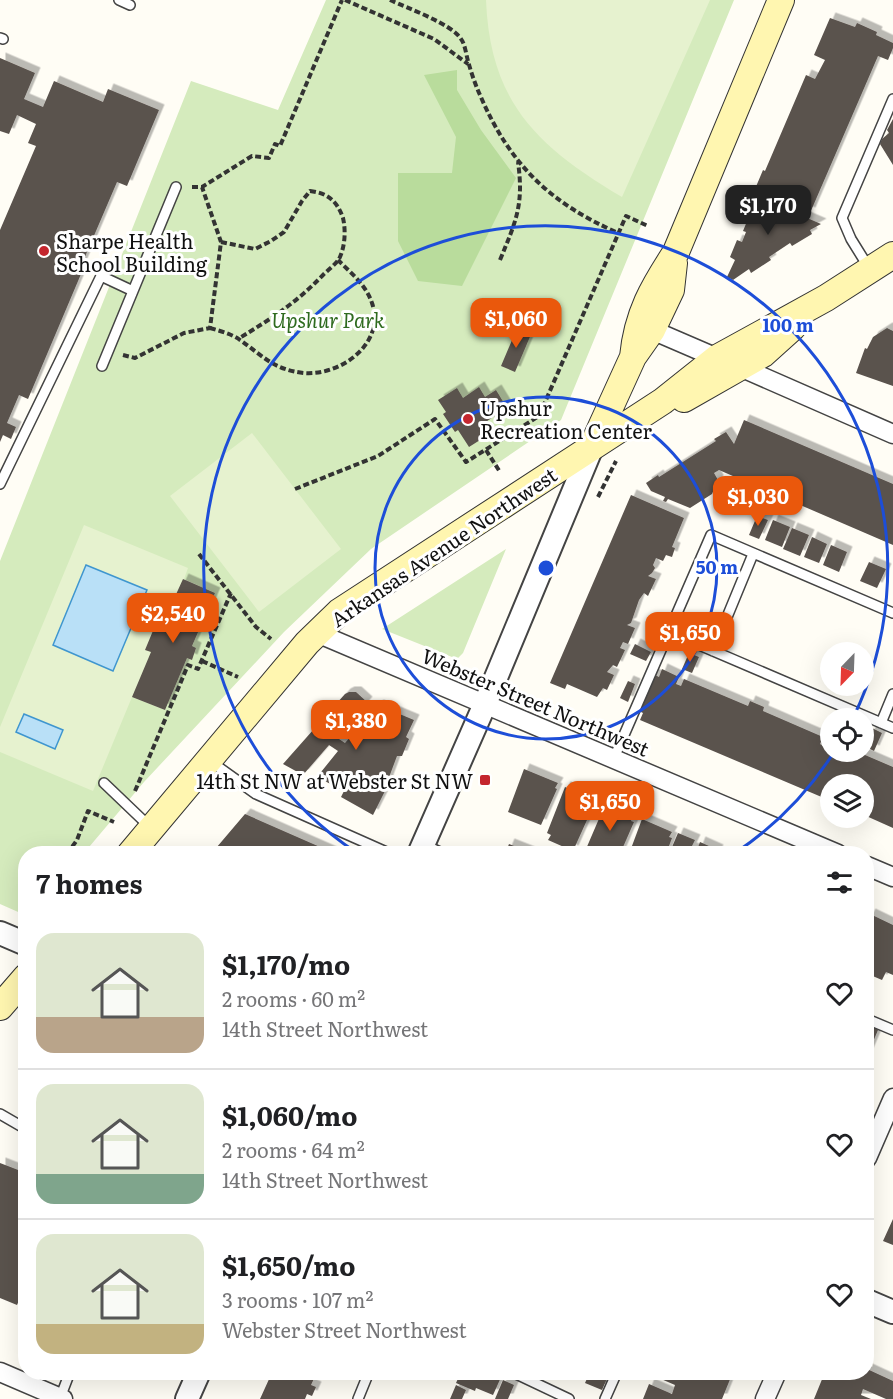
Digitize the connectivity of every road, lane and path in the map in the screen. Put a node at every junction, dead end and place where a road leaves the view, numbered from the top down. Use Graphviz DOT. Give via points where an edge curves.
graph roads {
  1 [pos="119,0"];
  2 [pos="343,0"];
  3 [pos="390,0"];
  4 [pos="781,0"];
  5 [pos="130,5"];
  6 [pos="469,64"];
  7 [pos="893,99"];
  8 [pos="518,161"];
  9 [pos="176,187"];
  10 [pos="202,187"];
  11 [pos="648,226"];
  12 [pos="618,233"];
  13 [pos="221,242"];
  14 [pos="676,252"];
  15 [pos="893,255"];
  16 [pos="338,260"];
  17 [pos="500,260"];
  18 [pos="870,270"];
  19 [pos="133,291"];
  20 [pos="210,328"];
  21 [pos="652,330"];
  22 [pos="238,339"];
  23 [pos="109,351"];
  24 [pos="633,357"];
  25 [pos="728,363"];
  26 [pos="102,366"];
  27 [pos="893,434"];
  28 [pos="592,447"];
  29 [pos="486,450"];
  30 [pos="500,472"];
  31 [pos="0,484"];
  32 [pos="295,489"];
  33 [pos="199,554"];
  34 [pos="753,554"];
  35 [pos="231,593"];
  36 [pos="893,613"];
  37 [pos="669,632"];
  38 [pos="316,633"];
  39 [pos="271,639"];
  40 [pos="713,651"];
  41 [pos="202,661"];
  42 [pos="238,677"];
  43 [pos="893,693"];
  44 [pos="485,704"];
  45 [pos="881,723"];
  46 [pos="893,728"];
  47 [pos="208,759"];
  48 [pos="614,759"];
  49 [pos="104,783"];
  50 [pos="135,793"];
  51 [pos="114,822"];
  52 [pos="152,828"];
  53 [pos="73,846"];
  54 [pos="138,846"];
  55 [pos="373,846"];
  56 [pos="422,846"];
  57 [pos="819,846"];
  58 [pos="874,869"];
  59 [pos="893,877"];
  60 [pos="0,933"];
  61 [pos="18,941"];
  62 [pos="18,986"];
  63 [pos="0,1007"];
  64 [pos="874,1022"];
  65 [pos="893,1030"];
  66 [pos="893,1098"];
  67 [pos="0,1114"];
  68 [pos="18,1124"];
  69 [pos="874,1142"];
  70 [pos="874,1304"];
  71 [pos="893,1312"];
  72 [pos="0,1372"];
  73 [pos="18,1380"];
  74 [pos="19,1380"];
  75 [pos="67,1380"];
  76 [pos="195,1380"];
  77 [pos="366,1380"];
  78 [pos="529,1380"];
  79 [pos="613,1380"];
  80 [pos="773,1380"];
  81 [pos="61,1398"];
  82 [pos="187,1399"];
  83 [pos="358,1399"];
  84 [pos="569,1399"];
  85 [pos="605,1399"];
  86 [pos="765,1399"];
  1 -- 5 [label="lane"];
  2 -- 6 [label="path" via="434,39"];
  2 -- 10 [label="path" via="280,146 275,144 269,158 252,156"];
  3 -- 6 [label="path" via="450,28 462,39"];
  4 -- 14 [label="main road"];
  6 -- 8 [label="path" via="498,133"];
  7 -- 18 [label="lane" via="842,218"];
  8 -- 12 [label="path" via="571,209"];
  8 -- 17 [label="path" via="520,206"];
  9 -- 10 [label="path"];
  9 -- 19 [label="lane"];
  10 -- 13 [label="path"];
  11 -- 12 [label="path" via="626,216"];
  12 -- 29 [label="path" via="539,416"];
  13 -- 16 [label="path" via="255,249 284,232 310,191 323,193 340,210 344,224 344,243"];
  13 -- 20 [label="path"];
  14 -- 21 [label="main road" via="671,290"];
  14 -- 24 [label="main road" via="651,290 635,335"];
  15 -- 18 [label="main road, Arkansas Avenue Northwest"];
  16 -- 22 [label="path" via="293,304"];
  16 -- 22 [label="path" via="363,284 372,303 375,319 371,335 358,356 333,369 306,373 263,360"];
  18 -- 25 [label="main road, Arkansas Avenue Northwest" via="826,298 763,354"];
  19 -- 23 [label="lane"];
  19 -- 31 [label="lane" via="101,276"];
  20 -- 22 [label="path"];
  20 -- 23 [label="path" via="184,333 135,358"];
  21 -- 24 [label="main road"];
  21 -- 25 [label="street"];
  23 -- 26 [label="lane"];
  24 -- 28 [label="main road"];
  25 -- 27 [label="street"];
  25 -- 28 [label="main road, Arkansas Avenue Northwest" via="698,392 676,403 663,401"];
  28 -- 38 [label="main road, Arkansas Avenue Northwest" via="352,602"];
  28 -- 44 [label="street"];
  29 -- 30 [label="path"];
  29 -- 32 [label="path" via="466,462 435,418 378,456"];
  33 -- 35 [label="path"];
  34 -- 36 [label="lane"];
  34 -- 37 [label="lane" via="711,535"];
  34 -- 40 [label="lane"];
  35 -- 39 [label="path" via="256,627"];
  35 -- 41 [label="path"];
  37 -- 40 [label="lane"];
  37 -- 48 [label="lane"];
  38 -- 44 [label="street, Webster Street Northwest"];
  38 -- 47 [label="main road, Arkansas Avenue Northwest"];
  40 -- 45 [label="lane"];
  41 -- 42 [label="path"];
  41 -- 50 [label="path" via="198,669 188,665"];
  43 -- 45 [label="lane"];
  44 -- 48 [label="street, Webster Street Northwest"];
  44 -- 56 [label="street"];
  45 -- 46 [label="lane"];
  47 -- 52 [label="main road, Arkansas Avenue Northwest"];
  47 -- 55 [label="lane" via="256,794"];
  48 -- 57 [label="street, Webster Street Northwest"];
  49 -- 52 [label="lane"];
  51 -- 53 [label="path" via="88,811"];
  52 -- 54 [label="main road, Arkansas Avenue Northwest"];
  58 -- 59 [label="street"];
  60 -- 61 [label="street"];
  62 -- 63 [label="main road"];
  64 -- 65 [label="lane"];
  66 -- 69 [label="street"];
  67 -- 68 [label="lane"];
  70 -- 71 [label="street"];
  72 -- 73 [label="street"];
  74 -- 81 [label="street"];
  75 -- 81 [label="lane"];
  76 -- 82 [label="street"];
  77 -- 83 [label="lane"];
  78 -- 84 [label="lane"];
  79 -- 85 [label="lane"];
  80 -- 86 [label="street"];
}
